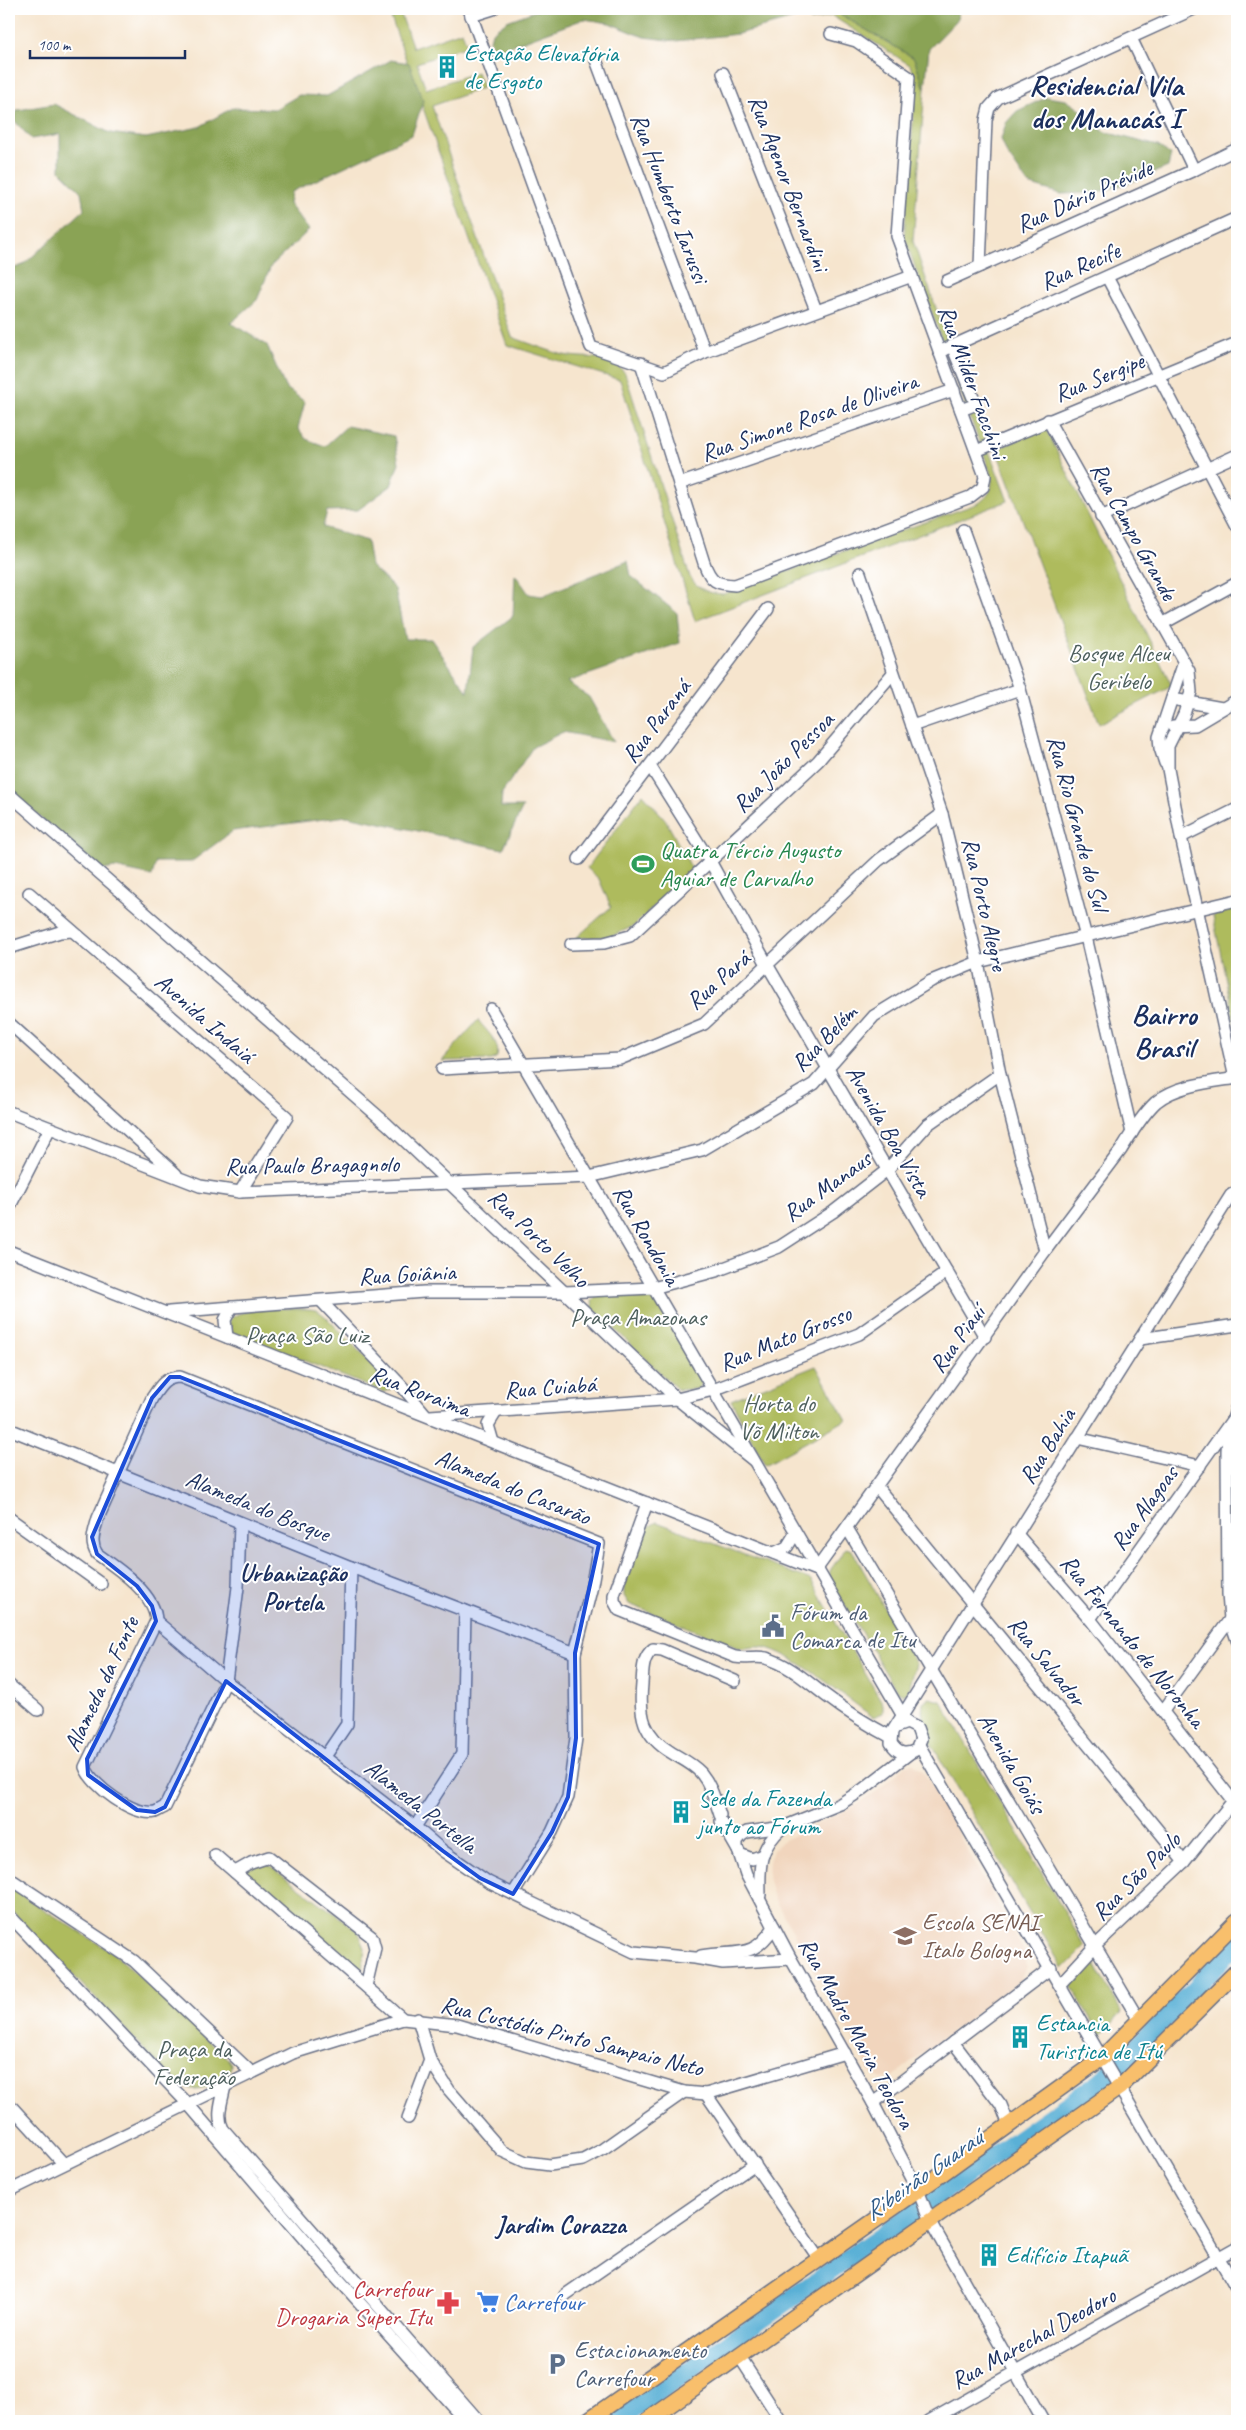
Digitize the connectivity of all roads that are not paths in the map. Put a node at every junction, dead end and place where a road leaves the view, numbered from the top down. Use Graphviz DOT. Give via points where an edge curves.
graph roads {
  1 [pos="493,9"];
  2 [pos="1194,9"];
  3 [pos="470,12"];
  4 [pos="831,34"];
  5 [pos="1131,38"];
  6 [pos="596,60"];
  7 [pos="723,72"];
  8 [pos="1237,148"];
  9 [pos="1194,170"];
  10 [pos="1237,218"];
  11 [pos="980,266"];
  12 [pos="912,276"];
  13 [pos="1107,277"];
  14 [pos="947,281"];
  15 [pos="816,310"];
  16 [pos="1237,343"];
  17 [pos="952,346"];
  18 [pos="705,352"];
  19 [pos="939,352"];
  20 [pos="640,363"];
  21 [pos="1158,376"];
  22 [pos="954,390"];
  23 [pos="961,410"];
  24 [pos="1048,420"];
  25 [pos="976,451"];
  26 [pos="1237,456"];
  27 [pos="1208,469"];
  28 [pos="679,484"];
  29 [pos="1100,516"];
  30 [pos="1237,526"];
  31 [pos="963,530"];
  32 [pos="860,572"];
  33 [pos="1237,583"];
  34 [pos="768,609"];
  35 [pos="1162,624"];
  36 [pos="1184,662"];
  37 [pos="894,673"];
  38 [pos="1191,682"];
  39 [pos="1020,689"];
  40 [pos="1172,699"];
  41 [pos="1237,700"];
  42 [pos="1188,702"];
  43 [pos="1208,706"];
  44 [pos="1222,708"];
  45 [pos="912,726"];
  46 [pos="1161,726"];
  47 [pos="1178,726"];
  48 [pos="650,766"];
  49 [pos="1168,769"];
  50 [pos="9,794"];
  51 [pos="1237,809"];
  52 [pos="942,814"];
  53 [pos="1181,837"];
  54 [pos="579,859"];
  55 [pos="710,863"];
  56 [pos="29,893"];
  57 [pos="1237,900"];
  58 [pos="1198,911"];
  59 [pos="72,931"];
  60 [pos="1086,937"];
  61 [pos="571,944"];
  62 [pos="9,948"];
  63 [pos="978,962"];
  64 [pos="768,966"];
  65 [pos="491,1009"];
  66 [pos="9,1023"];
  67 [pos="524,1065"];
  68 [pos="828,1068"];
  69 [pos="442,1069"];
  70 [pos="1000,1074"];
  71 [pos="1236,1078"];
  72 [pos="9,1112"];
  73 [pos="50,1128"];
  74 [pos="1132,1133"];
  75 [pos="887,1170"];
  76 [pos="589,1177"];
  77 [pos="181,1179"];
  78 [pos="450,1183"];
  79 [pos="1237,1191"];
  80 [pos="240,1192"];
  81 [pos="9,1208"];
  82 [pos="9,1251"];
  83 [pos="1045,1251"];
  84 [pos="947,1272"];
  85 [pos="653,1288"];
  86 [pos="565,1292"];
  87 [pos="321,1301"];
  88 [pos="232,1307"];
  89 [pos="209,1309"];
  90 [pos="164,1313"];
  91 [pos="1237,1325"];
  92 [pos="206,1329"];
  93 [pos="227,1337"];
  94 [pos="985,1338"];
  95 [pos="1140,1339"];
  96 [pos="713,1390"];
  97 [pos="677,1399"];
  98 [pos="1237,1406"];
  99 [pos="496,1412"];
  100 [pos="427,1416"];
  101 [pos="1232,1420"];
  102 [pos="9,1429"];
  103 [pos="1077,1438"];
  104 [pos="492,1442"];
  105 [pos="1232,1450"];
  106 [pos="1207,1456"];
  107 [pos="753,1460"];
  108 [pos="1200,1466"];
  109 [pos="120,1473"];
  110 [pos="877,1487"];
  111 [pos="647,1504"];
  112 [pos="9,1518"];
  113 [pos="240,1523"];
  114 [pos="847,1528"];
  115 [pos="1016,1533"];
  116 [pos="796,1534"];
  117 [pos="774,1553"];
  118 [pos="351,1567"];
  119 [pos="816,1570"];
  120 [pos="101,1584"];
  121 [pos="972,1604"];
  122 [pos="1233,1604"];
  123 [pos="465,1611"];
  124 [pos="1090,1619"];
  125 [pos="1230,1619"];
  126 [pos="156,1621"];
  127 [pos="1237,1637"];
  128 [pos="575,1653"];
  129 [pos="931,1668"];
  130 [pos="226,1681"];
  131 [pos="735,1681"];
  132 [pos="9,1684"];
  133 [pos="893,1698"];
  134 [pos="38,1710"];
  135 [pos="1163,1711"];
  136 [pos="896,1730"];
  137 [pos="915,1749"];
  138 [pos="324,1758"];
  139 [pos="883,1772"];
  140 [pos="1235,1798"];
  141 [pos="415,1827"];
  142 [pos="783,1827"];
  143 [pos="756,1831"];
  144 [pos="764,1849"];
  145 [pos="740,1854"];
  146 [pos="215,1855"];
  147 [pos="1184,1862"];
  148 [pos="235,1872"];
  149 [pos="9,1878"];
  150 [pos="513,1894"];
  151 [pos="760,1897"];
  152 [pos="9,1915"];
  153 [pos="1237,1921"];
  154 [pos="774,1926"];
  155 [pos="1095,1946"];
  156 [pos="695,1958"];
  157 [pos="791,1959"];
  158 [pos="1051,1968"];
  159 [pos="1237,1970"];
  160 [pos="1060,1984"];
  161 [pos="366,1986"];
  162 [pos="403,2018"];
  163 [pos="418,2019"];
  164 [pos="1139,2020"];
  165 [pos="953,2042"];
  166 [pos="845,2054"];
  167 [pos="430,2060"];
  168 [pos="1105,2062"];
  169 [pos="252,2073"];
  170 [pos="1118,2084"];
  171 [pos="225,2086"];
  172 [pos="684,2092"];
  173 [pos="706,2094"];
  174 [pos="873,2103"];
  175 [pos="9,2104"];
  176 [pos="188,2104"];
  177 [pos="408,2118"];
  178 [pos="1009,2125"];
  179 [pos="64,2163"];
  180 [pos="755,2164"];
  181 [pos="9,2191"];
  182 [pos="919,2193"];
  183 [pos="929,2218"];
  184 [pos="1237,2247"];
  185 [pos="1219,2257"];
  186 [pos="819,2259"];
  187 [pos="1237,2288"];
  188 [pos="565,2295"];
  189 [pos="739,2356"];
  190 [pos="1015,2372"];
  191 [pos="442,2386"];
  192 [pos="466,2421"];
  193 [pos="479,2421"];
  194 [pos="587,2421"];
  195 [pos="647,2421"];
  196 [pos="781,2421"];
  197 [pos="929,2421"];
  198 [pos="1043,2421"];
  1 -- 3 [label="street"];
  2 -- 5 [label="street"];
  3 -- 20 [label="street" via="591,347"];
  4 -- 12 [label="street, Rua Milder Facchini" via="856,41 909,77 898,236"];
  5 -- 9 [label="street"];
  5 -- 11 [label="street" via="998,98 989,108"];
  6 -- 18 [label="street, Rua Humberto Iarussi"];
  7 -- 15 [label="street, Rua Agenor Bernardini"];
  8 -- 9 [label="street, Rua Dário Prévide"];
  9 -- 11 [label="street, Rua Dário Prévide"];
  10 -- 13 [label="street, Rua Recife"];
  11 -- 14 [label="street, Rua Dário Prévide"];
  12 -- 15 [label="street"];
  12 -- 19 [label="street, Rua Milder Facchini"];
  13 -- 17 [label="street, Rua Recife"];
  13 -- 21 [label="street"];
  15 -- 18 [label="street"];
  16 -- 21 [label="street, Rua Sergipe"];
  17 -- 19 [label="street, Rua Recife"];
  17 -- 23 [label="street" via="974,400 974,405"];
  18 -- 20 [label="street" via="664,372"];
  19 -- 22 [label="street, Rua Milder Facchini"];
  20 -- 28 [label="street, Rua Milder Facchini"];
  21 -- 24 [label="street, Rua Sergipe"];
  21 -- 27 [label="street"];
  22 -- 23 [label="street, Rua Milder Facchini"];
  22 -- 28 [label="street, Rua Simone Rosa de Oliveira"];
  23 -- 25 [label="street, Rua Milder Facchini"];
  24 -- 25 [label="street, Rua Sergipe"];
  24 -- 29 [label="street, Rua Campo Grande"];
  25 -- 28 [label="street, Rua Milder Facchini" via="985,476 983,487 970,497 735,585 718,584 708,575"];
  26 -- 27 [label="street"];
  27 -- 29 [label="street"];
  27 -- 30 [label="street"];
  29 -- 35 [label="street, Rua Campo Grande"];
  31 -- 39 [label="street, Rua Rio Grande do Sul"];
  32 -- 37 [label="street, Rua Porto Alegre"];
  33 -- 35 [label="street"];
  34 -- 48 [label="street, Rua Paraná"];
  35 -- 36 [label="street, Rua Campo Grande"];
  36 -- 38 [label="street, Rua Campo Grande"];
  36 -- 40 [label="street"];
  37 -- 45 [label="street, Rua Porto Alegre"];
  37 -- 55 [label="street, Rua João Pessoa" via="818,762"];
  38 -- 42 [label="street, Rua Campo Grande"];
  38 -- 43 [label="street"];
  39 -- 45 [label="street"];
  39 -- 60 [label="street, Rua Rio Grande do Sul"];
  40 -- 42 [label="street"];
  40 -- 46 [label="street"];
  41 -- 44 [label="street"];
  42 -- 43 [label="street"];
  42 -- 47 [label="street, Rua Campo Grande"];
  43 -- 44 [label="street"];
  44 -- 47 [label="street" via="1195,725"];
  45 -- 52 [label="street, Rua Porto Alegre"];
  46 -- 47 [label="street"];
  46 -- 49 [label="street" via="1160,748"];
  47 -- 49 [label="street, Rua Campo Grande" via="1168,746"];
  48 -- 54 [label="street, Rua Paraná"];
  48 -- 55 [label="street, Avenida Boa Vista"];
  49 -- 53 [label="street"];
  50 -- 78 [label="street, Rua Porto Velho" via="387,1124"];
  51 -- 53 [label="street"];
  52 -- 63 [label="street, Rua Porto Alegre"];
  52 -- 64 [label="street, Rua Pará" via="878,860"];
  53 -- 58 [label="street"];
  55 -- 61 [label="street, Rua João Pessoa" via="630,936 604,943"];
  55 -- 64 [label="street, Avenida Boa Vista"];
  56 -- 59 [label="street, Avenida Indaiá"];
  57 -- 58 [label="street, Rua Belém"];
  58 -- 60 [label="street, Rua Belém"];
  58 -- 71 [label="street"];
  59 -- 62 [label="street"];
  59 -- 80 [label="street, Avenida Indaiá" via="287,1117"];
  60 -- 63 [label="street, Rua Belém"];
  60 -- 74 [label="street, Rua Rio Grande do Sul"];
  63 -- 68 [label="street, Rua Belém" via="931,981 874,1016"];
  63 -- 70 [label="street, Rua Porto Alegre"];
  64 -- 67 [label="street, Rua Pará" via="704,1024 620,1059"];
  64 -- 68 [label="street, Avenida Boa Vista"];
  65 -- 67 [label="street, Rua Rondonia"];
  66 -- 77 [label="street"];
  67 -- 69 [label="street, Rua Pará"];
  67 -- 76 [label="street, Rua Rondonia"];
  68 -- 75 [label="street, Avenida Boa Vista"];
  68 -- 76 [label="street, Rua Belém" via="814,1084 702,1150"];
  70 -- 75 [label="street, Rua Manaus" via="927,1125"];
  70 -- 83 [label="street, Rua Porto Alegre"];
  71 -- 74 [label="street, Rua Piauí" via="1192,1085 1156,1102"];
  72 -- 73 [label="street, Rua Paulo Bragagnolo"];
  73 -- 77 [label="street, Rua Paulo Bragagnolo"];
  73 -- 81 [label="street"];
  74 -- 83 [label="street, Rua Piauí"];
  75 -- 84 [label="street, Avenida Boa Vista"];
  75 -- 85 [label="street, Rua Manaus" via="833,1212 779,1247 716,1271"];
  76 -- 78 [label="street, Rua Belém"];
  76 -- 85 [label="street, Rua Rondonia"];
  77 -- 80 [label="street, Rua Paulo Bragagnolo" via="200,1186"];
  78 -- 80 [label="street, Rua Paulo Bragagnolo"];
  78 -- 86 [label="street, Rua Porto Velho"];
  79 -- 95 [label="street, Rua Bahia" via="1231,1195"];
  82 -- 90 [label="street, Rua Roraima"];
  83 -- 94 [label="street, Rua Piauí"];
  84 -- 94 [label="street, Avenida Boa Vista"];
  84 -- 96 [label="street, Rua Mato Grosso" via="859,1334"];
  85 -- 86 [label="street, Rua Goiânia"];
  85 -- 96 [label="street, Rua Rondonia"];
  86 -- 87 [label="street, Rua Goiânia" via="424,1292"];
  86 -- 97 [label="street, Rua Porto Velho"];
  87 -- 88 [label="street, Rua Goiânia"];
  87 -- 100 [label="street"];
  88 -- 89 [label="street, Rua Goiânia"];
  88 -- 93 [label="street" via="225,1320"];
  89 -- 90 [label="street, Rua Goiânia"];
  89 -- 92 [label="street"];
  90 -- 92 [label="street, Rua Roraima"];
  91 -- 95 [label="street"];
  92 -- 93 [label="street, Rua Roraima"];
  93 -- 100 [label="street, Rua Roraima"];
  94 -- 110 [label="street, Rua Piauí"];
  95 -- 103 [label="street, Rua Bahia"];
  96 -- 97 [label="street, Rua Cuiabá"];
  96 -- 107 [label="street, Rua Rondonia"];
  97 -- 99 [label="street, Rua Cuiabá"];
  97 -- 107 [label="street, Rua Porto Velho"];
  98 -- 101 [label="street"];
  99 -- 100 [label="street, Rua Cuiabá"];
  99 -- 104 [label="street" via="488,1425"];
  100 -- 104 [label="street, Rua Roraima"];
  101 -- 105 [label="street"];
  101 -- 106 [label="street, Rua Alagoas"];
  102 -- 109 [label="street, Alameda do Bosque"];
  103 -- 108 [label="street"];
  103 -- 115 [label="street, Rua Bahia"];
  104 -- 111 [label="street, Rua Roraima"];
  105 -- 106 [label="street"];
  105 -- 122 [label="street"];
  106 -- 108 [label="street, Rua Alagoas"];
  107 -- 116 [label="street, Rua Rondonia"];
  108 -- 124 [label="street, Rua Alagoas"];
  109 -- 113 [label="street, Alameda do Bosque"];
  109 -- 126 [label="street, Alameda da Fonte" via="98,1518 93,1544 97,1554 121,1571 148,1599"];
  109 -- 128 [label="street, Alameda do Casarão" via="152,1398 170,1377 180,1377 599,1544"];
  110 -- 114 [label="street, Rua Piauí"];
  110 -- 121 [label="street, Rua Salvador"];
  111 -- 117 [label="street, Rua Roraima"];
  111 -- 136 [label="street" via="614,1595 619,1610 736,1657 764,1658 782,1664 872,1727"];
  112 -- 120 [label="street"];
  113 -- 118 [label="street, Alameda do Bosque"];
  113 -- 130 [label="street, Alameda da Fonte" via="238,1587"];
  114 -- 119 [label="street, Rua Piauí"];
  114 -- 129 [label="street, Avenida Goiás"];
  115 -- 121 [label="street, Rua Bahia"];
  115 -- 124 [label="street, Rua Fernando de Noronha"];
  116 -- 117 [label="street" via="787,1547"];
  116 -- 119 [label="street"];
  117 -- 119 [label="street, Rua Roraima"];
  118 -- 123 [label="street, Alameda do Bosque"];
  118 -- 138 [label="street" via="347,1724"];
  119 -- 133 [label="street"];
  121 -- 129 [label="street, Rua Bahia"];
  121 -- 147 [label="street, Rua Salvador"];
  122 -- 125 [label="street"];
  123 -- 128 [label="street, Alameda do Bosque"];
  123 -- 141 [label="street" via="462,1754"];
  124 -- 135 [label="street, Rua Fernando de Noronha"];
  125 -- 127 [label="street"];
  125 -- 135 [label="street"];
  126 -- 130 [label="street, Alameda Portella"];
  126 -- 130 [label="street, Alameda da Fonte" via="87,1759 88,1775 104,1790 137,1810 155,1812 165,1807"];
  128 -- 150 [label="street, Alameda do Casarão" via="576,1738 568,1797 552,1832"];
  129 -- 136 [label="street, Rua Bahia"];
  129 -- 155 [label="street, Avenida Goiás"];
  130 -- 138 [label="street, Alameda Portella"];
  131 -- 145 [label="street, Rua Madre Maria Teodora" via="653,1649 644,1663 640,1709 644,1723 658,1742 700,1772 710,1786 721,1818"];
  132 -- 134 [label="street"];
  133 -- 136 [label="street"];
  133 -- 136 [label="street"];
  135 -- 140 [label="street, Rua Fernando de Noronha"];
  136 -- 137 [label="street" via="899,1752"];
  136 -- 137 [label="street" via="912,1725 920,1734"];
  136 -- 139 [label="street" via="890,1759"];
  137 -- 139 [label="street"];
  137 -- 158 [label="street"];
  138 -- 141 [label="street, Alameda Portella"];
  139 -- 142 [label="street" via="840,1804"];
  140 -- 147 [label="street, Rua São Paulo"];
  141 -- 150 [label="street, Alameda Portella" via="473,1873"];
  142 -- 143 [label="street"];
  142 -- 144 [label="street"];
  143 -- 144 [label="street" via="761,1835"];
  143 -- 145 [label="street" via="742,1834 737,1841"];
  144 -- 145 [label="street" via="752,1859"];
  144 -- 151 [label="street, Rua Madre Maria Teodora" via="759,1871"];
  145 -- 151 [label="street, Rua Madre Maria Teodora" via="746,1874"];
  146 -- 148 [label="street"];
  147 -- 155 [label="street, Rua São Paulo"];
  148 -- 161 [label="street"];
  148 -- 161 [label="street" via="269,1857 372,1937 375,1948"];
  149 -- 169 [label="street" via="134,1961"];
  150 -- 156 [label="street, Alameda Portella" via="634,1952"];
  151 -- 154 [label="street, Rua Madre Maria Teodora"];
  152 -- 176 [label="street"];
  153 -- 164 [label="main road"];
  154 -- 156 [label="street, Alameda Portella" via="765,1941 750,1951 722,1952"];
  154 -- 157 [label="street, Rua Madre Maria Teodora"];
  155 -- 160 [label="street, Rua São Paulo"];
  155 -- 164 [label="street, Avenida Goiás"];
  156 -- 157 [label="street, Alameda Portella" via="723,1963"];
  157 -- 166 [label="street, Rua Madre Maria Teodora"];
  158 -- 160 [label="street"];
  158 -- 165 [label="street"];
  159 -- 170 [label="main road"];
  160 -- 168 [label="street"];
  161 -- 162 [label="street"];
  162 -- 163 [label="street, Rua Custódio Pinto Sampaio Neto"];
  162 -- 169 [label="street" via="293,2052"];
  163 -- 167 [label="street"];
  163 -- 172 [label="street, Rua Custódio Pinto Sampaio Neto" via="457,2025"];
  164 -- 168 [label="main road"];
  165 -- 174 [label="street"];
  165 -- 178 [label="street" via="1001,2106"];
  166 -- 173 [label="street, Rua Custódio Pinto Sampaio Neto"];
  166 -- 174 [label="street, Rua Madre Maria Teodora"];
  167 -- 172 [label="street" via="448,2090 490,2140 502,2151 538,2165 583,2160"];
  167 -- 177 [label="street"];
  168 -- 170 [label="street"];
  168 -- 178 [label="main road"];
  169 -- 171 [label="street"];
  170 -- 183 [label="main road"];
  170 -- 185 [label="street"];
  171 -- 176 [label="street"];
  171 -- 191 [label="street" via="219,2113 223,2129"];
  172 -- 173 [label="street, Rua Custódio Pinto Sampaio Neto"];
  173 -- 180 [label="street"];
  174 -- 182 [label="street, Rua Madre Maria Teodora"];
  175 -- 179 [label="street"];
  176 -- 179 [label="street"];
  176 -- 191 [label="street" via="333,2273"];
  178 -- 182 [label="main road"];
  179 -- 181 [label="street"];
  180 -- 186 [label="street"];
  180 -- 188 [label="street"];
  182 -- 183 [label="street, Rua Madre Maria Teodora"];
  182 -- 186 [label="main road"];
  183 -- 189 [label="main road"];
  183 -- 190 [label="street"];
  184 -- 185 [label="street, Rua Marechal Deodoro"];
  185 -- 187 [label="street"];
  185 -- 190 [label="street, Rua Marechal Deodoro"];
  186 -- 194 [label="main road"];
  189 -- 195 [label="main road"];
  189 -- 196 [label="street"];
  190 -- 197 [label="street, Rua Marechal Deodoro"];
  190 -- 198 [label="street"];
  191 -- 192 [label="street"];
  191 -- 193 [label="street"];
}
